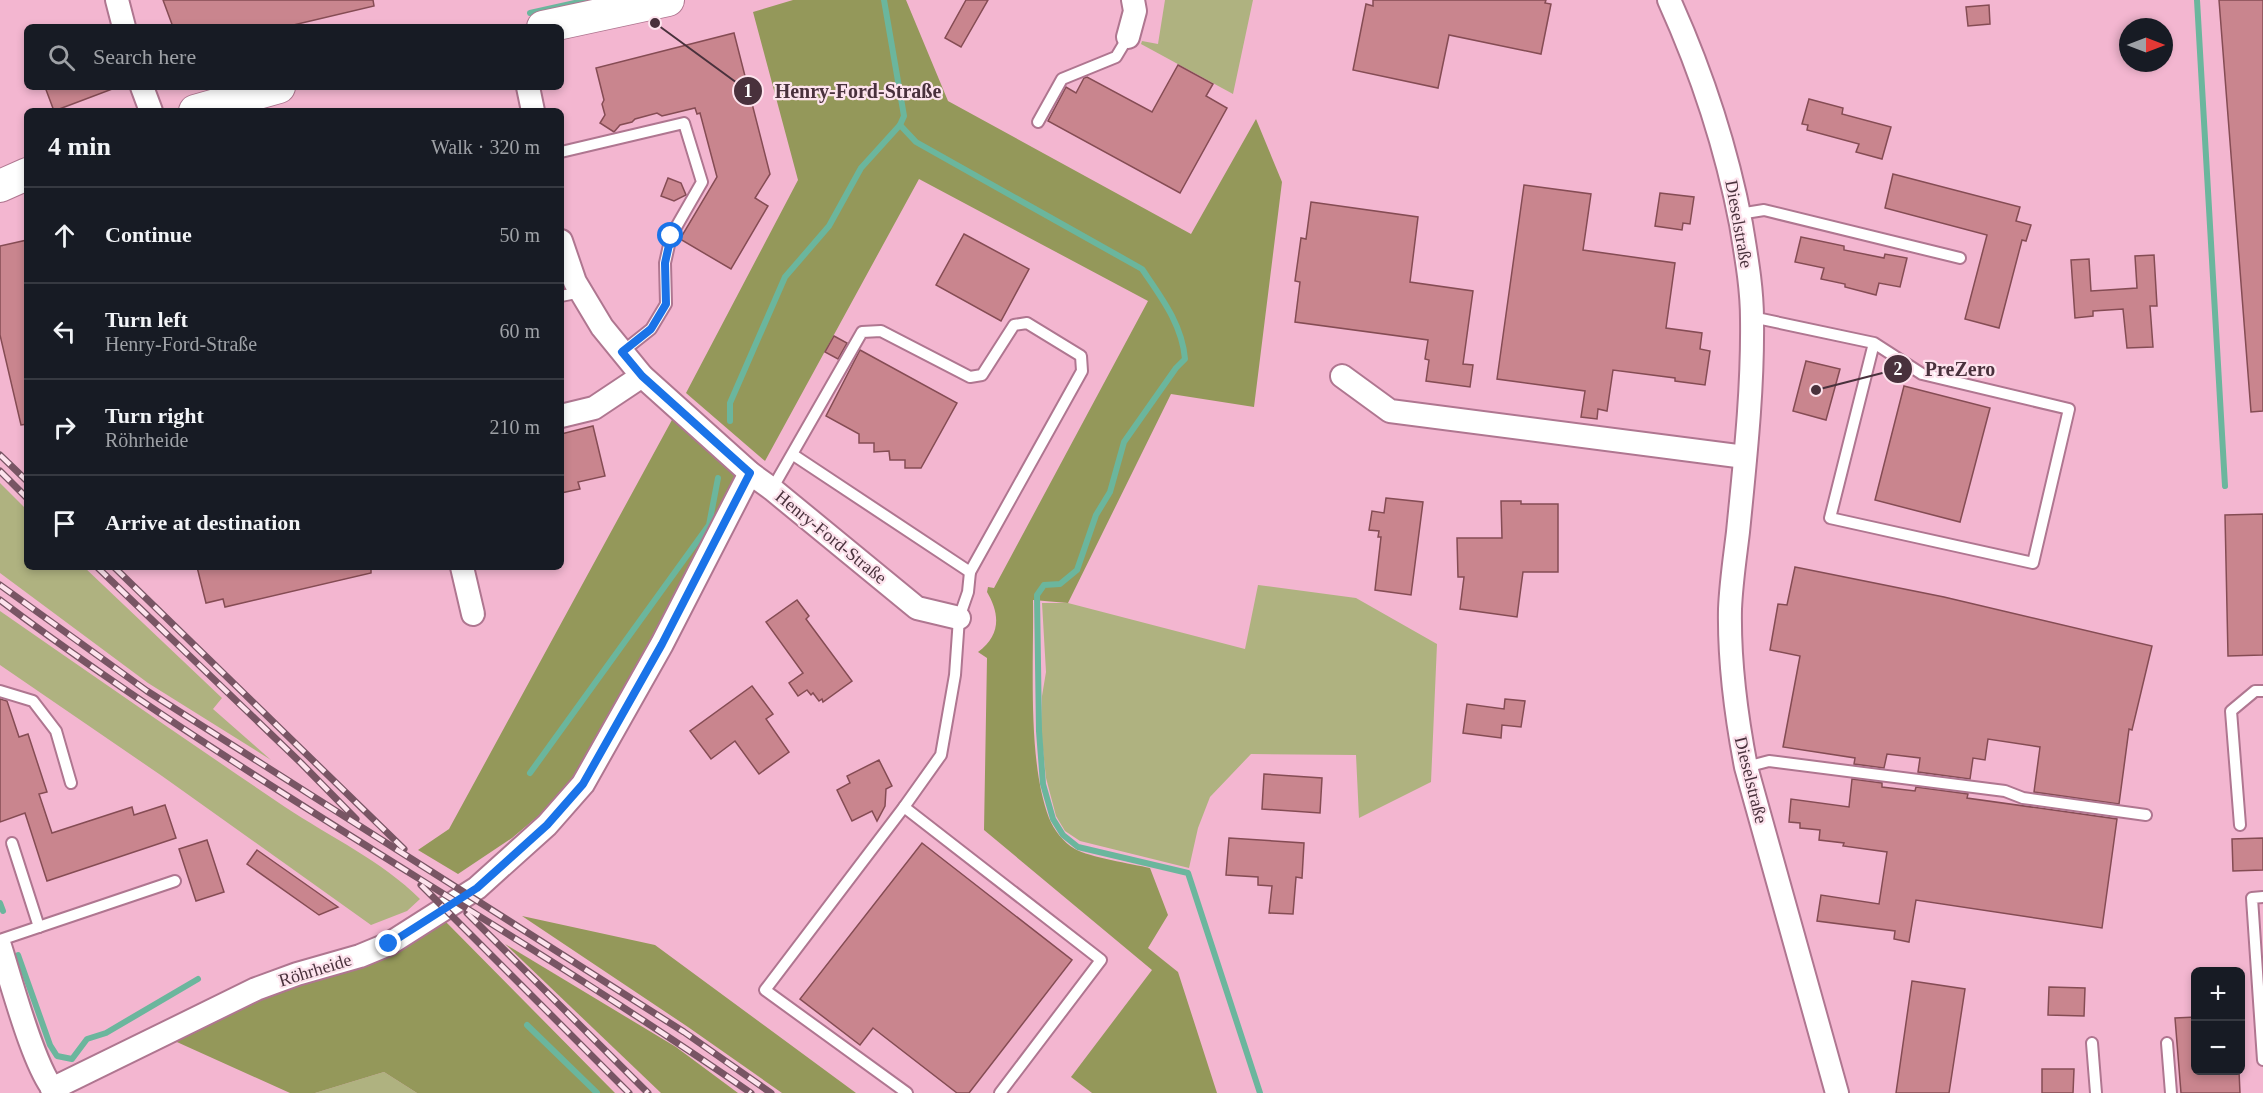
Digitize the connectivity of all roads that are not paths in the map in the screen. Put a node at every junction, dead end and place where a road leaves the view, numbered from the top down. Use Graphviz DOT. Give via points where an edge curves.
graph roads {
  1 [pos="117,0"];
  2 [pos="668,0"];
  3 [pos="1133,0"];
  4 [pos="1670,0"];
  5 [pos="123,24"];
  6 [pos="557,24"];
  7 [pos="1128,37"];
  8 [pos="143,90"];
  9 [pos="268,90"];
  10 [pos="529,90"];
  11 [pos="150,108"];
  12 [pos="206,108"];
  13 [pos="532,108"];
  14 [pos="1038,122"];
  15 [pos="564,151"];
  16 [pos="24,175"];
  17 [pos="0,186"];
  18 [pos="1739,214"];
  19 [pos="564,251"];
  20 [pos="1960,258"];
  21 [pos="571,294"];
  22 [pos="1752,317"];
  23 [pos="1874,343"];
  24 [pos="622,352"];
  25 [pos="642,376"];
  26 [pos="1342,376"];
  27 [pos="564,415"];
  28 [pos="792,454"];
  29 [pos="1745,457"];
  30 [pos="750,473"];
  31 [pos="772,489"];
  32 [pos="463,570"];
  33 [pos="970,572"];
  34 [pos="473,614"];
  35 [pos="959,618"];
  36 [pos="0,691"];
  37 [pos="2263,691"];
  38 [pos="1746,767"];
  39 [pos="70,783"];
  40 [pos="903,807"];
  41 [pos="2146,815"];
  42 [pos="2240,825"];
  43 [pos="12,843"];
  44 [pos="175,881"];
  45 [pos="2263,897"];
  46 [pos="39,927"];
  47 [pos="0,940"];
  48 [pos="0,946"];
  49 [pos="2092,1043"];
  50 [pos="2167,1043"];
  51 [pos="2263,1060"];
  52 [pos="55,1091"];
  53 [pos="907,1093"];
  54 [pos="1000,1093"];
  55 [pos="1837,1093"];
  56 [pos="2096,1093"];
  57 [pos="2171,1093"];
  1 -- 5 [label="street"];
  2 -- 6 [label="street"];
  3 -- 7 [label="street" via="1135,11"];
  4 -- 18 [label="street, Dieselstraße" via="1705,86"];
  7 -- 14 [label="lane" via="1116,57 1062,79"];
  8 -- 11 [label="street"];
  9 -- 12 [label="street"];
  10 -- 13 [label="street"];
  15 -- 24 [label="lane" via="684,123 702,182 671,236 665,263 666,304 651,329"];
  16 -- 17 [label="street"];
  18 -- 20 [label="lane" via="1764,210"];
  18 -- 22 [label="street, Dieselstraße"];
  19 -- 21 [label="street, Henry-Ford-Straße" via="575,282"];
  21 -- 24 [label="street, Henry-Ford-Straße"];
  22 -- 23 [label="lane"];
  22 -- 29 [label="street, Dieselstraße"];
  23 -- 23 [label="lane" via="1830,518 2033,563 2069,410 1922,374"];
  24 -- 25 [label="street, Henry-Ford-Straße"];
  25 -- 27 [label="street" via="594,408"];
  25 -- 30 [label="street, Henry-Ford-Straße"];
  26 -- 29 [label="street" via="1390,411"];
  28 -- 31 [label="lane"];
  28 -- 33 [label="lane"];
  28 -- 33 [label="lane" via="862,332 880,331 970,377 982,375 1014,325 1027,323 1081,356 1082,371"];
  29 -- 38 [label="street, Dieselstraße" via="1730,608 1736,706"];
  30 -- 31 [label="street, Henry-Ford-Straße"];
  30 -- 52 [label="street, Röhrheide" via="662,644 583,784 547,825 486,880 389,944 256,989"];
  31 -- 35 [label="street, Henry-Ford-Straße" via="917,608"];
  32 -- 34 [label="street"];
  33 -- 35 [label="lane"];
  35 -- 40 [label="lane" via="955,675 941,755"];
  36 -- 39 [label="lane" via="33,701 56,731"];
  37 -- 42 [label="lane" via="2255,691 2231,711"];
  38 -- 41 [label="lane" via="1769,761 2005,791 2023,798"];
  38 -- 55 [label="street, Dieselstraße"];
  40 -- 53 [label="lane" via="765,990"];
  40 -- 54 [label="lane" via="1101,960"];
  43 -- 46 [label="lane"];
  44 -- 46 [label="lane"];
  45 -- 51 [label="lane" via="2252,898"];
  46 -- 47 [label="lane"];
  48 -- 52 [label="street" via="40,1069"];
  49 -- 56 [label="lane"];
  50 -- 57 [label="lane"];
}
